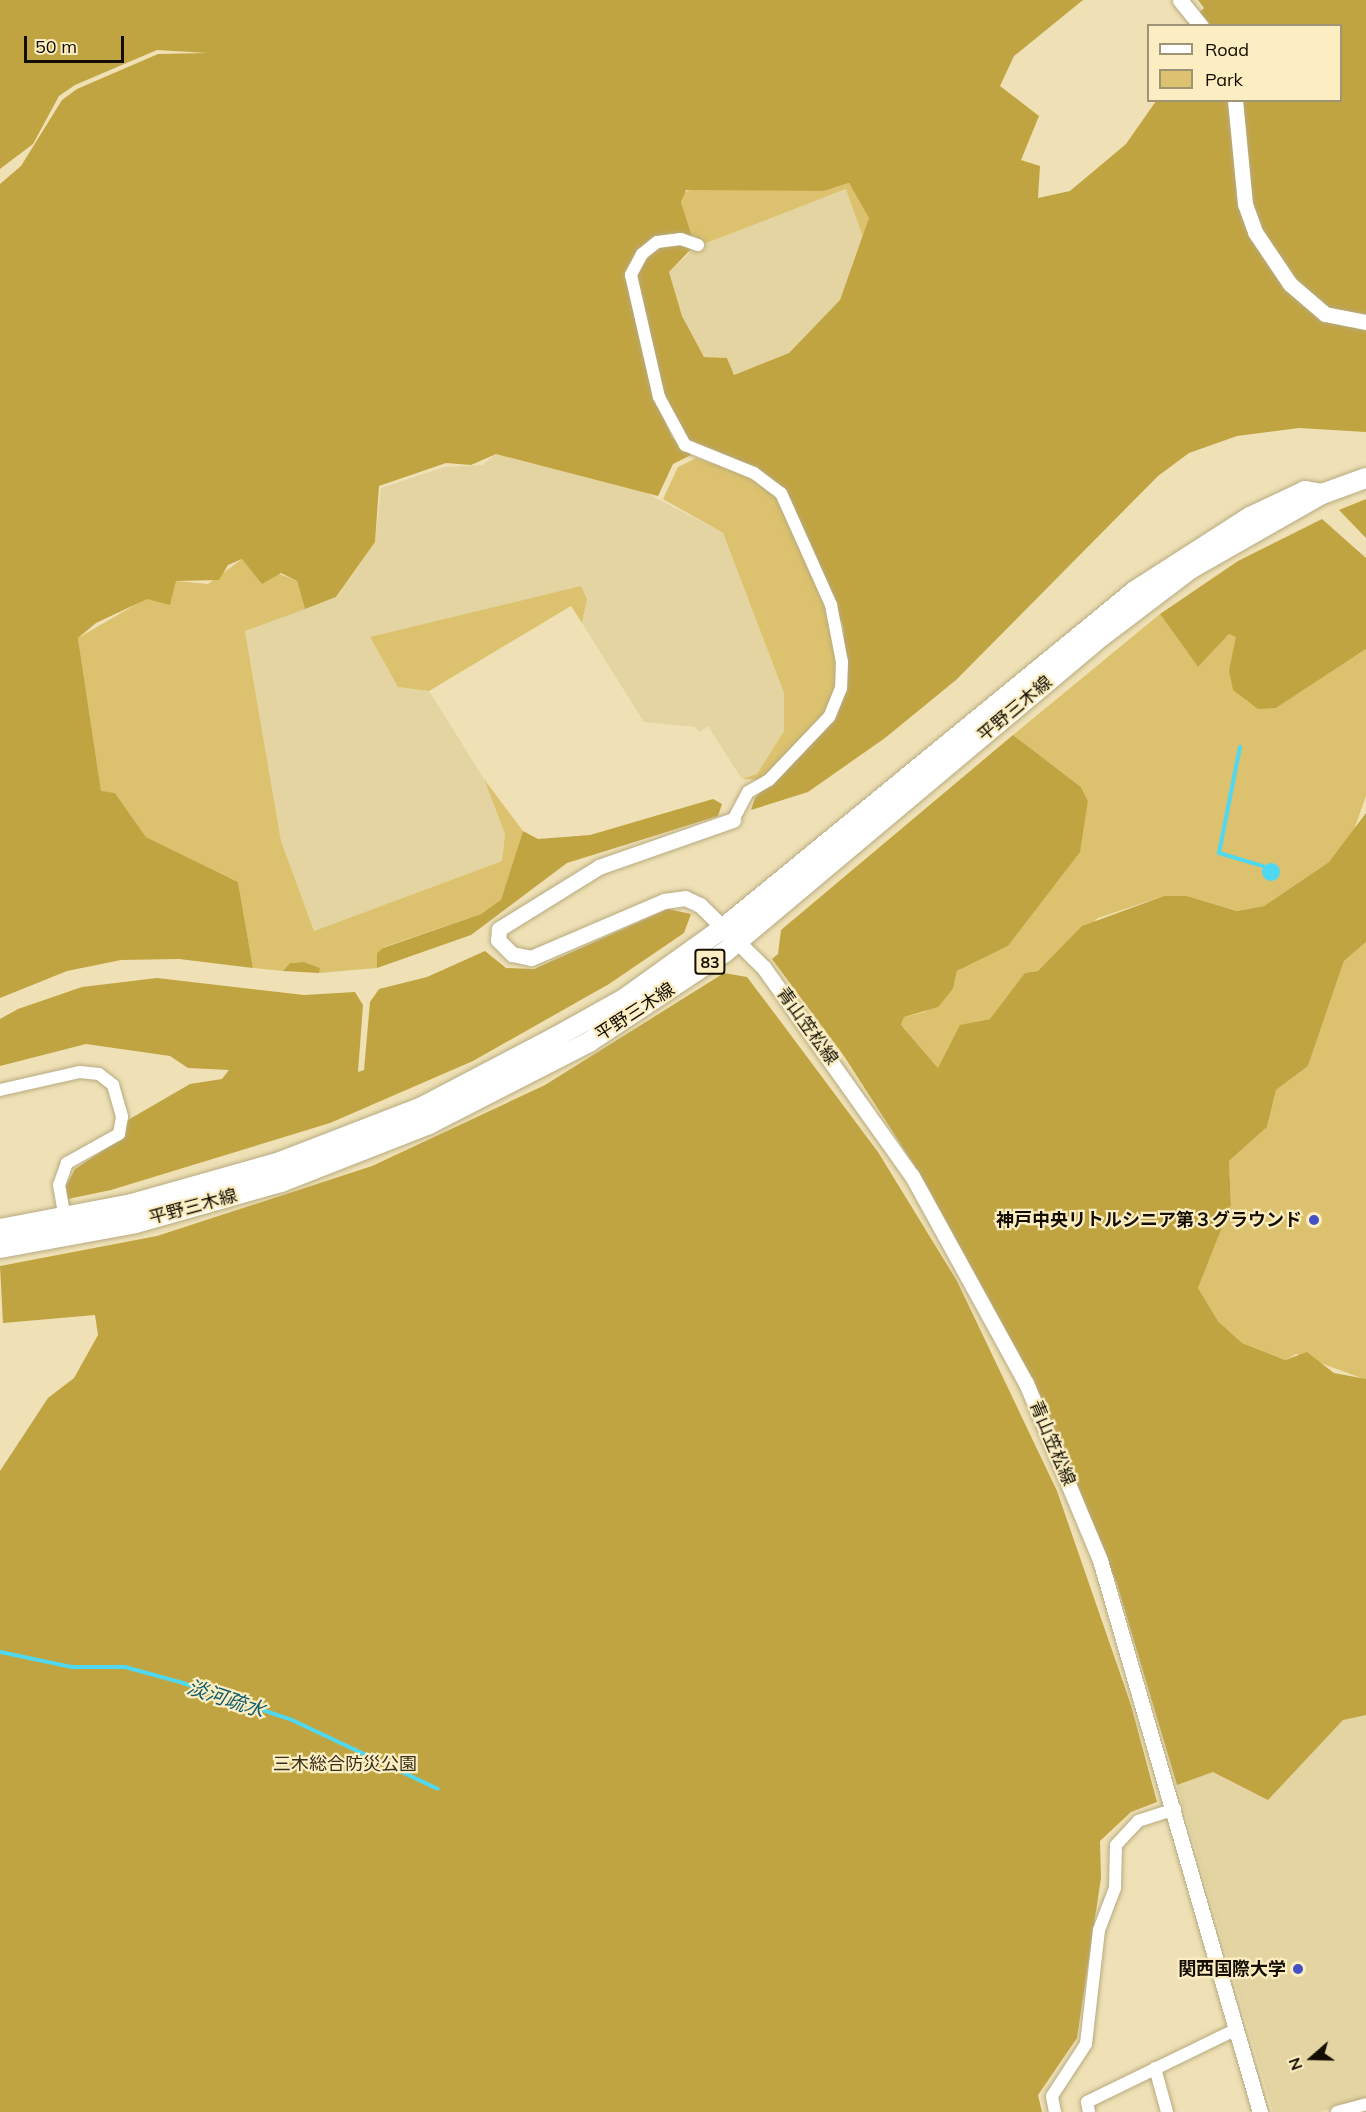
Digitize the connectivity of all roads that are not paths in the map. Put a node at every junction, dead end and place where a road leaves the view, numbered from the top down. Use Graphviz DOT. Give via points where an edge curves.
graph roads {
  1 [pos="1180,0"];
  2 [pos="1200,24"];
  3 [pos="1235,102"];
  4 [pos="698,245"];
  5 [pos="1366,322"];
  6 [pos="1366,478"];
  7 [pos="1322,494"];
  8 [pos="733,820"];
  9 [pos="726,926"];
  10 [pos="740,940"];
  11 [pos="0,1090"];
  12 [pos="65,1219"];
  13 [pos="0,1229"];
  14 [pos="0,1248"];
  15 [pos="1175,1809"];
  16 [pos="1237,2028"];
  17 [pos="1155,2068"];
  18 [pos="1366,2104"];
  19 [pos="1343,2111"];
  20 [pos="1055,2112"];
  21 [pos="1089,2112"];
  22 [pos="1167,2112"];
  23 [pos="1260,2112"];
  1 -- 2 [label="street"];
  3 -- 5 [label="street" via="1245,204 1255,232 1290,284 1325,315"];
  4 -- 8 [label="street" via="681,238 657,242 642,254 631,274 664,411 685,445 754,473 781,493 831,605 843,662 841,688 829,717 775,774 748,792"];
  6 -- 7 [label="main road, 平野三木線 / 83"];
  7 -- 9 [label="main road, 平野三木線 / 83" via="1305,490 1268,508 1135,591"];
  7 -- 10 [label="main road, 平野三木線 / 83" via="1207,559 1129,615"];
  8 -- 9 [label="street, 青山笠松線" via="599,867 496,934 506,950 531,958 677,898 700,905"];
  9 -- 10 [label="street, 青山笠松線"];
  9 -- 12 [label="main road, 平野三木線 / 83" via="624,999 420,1108 231,1178"];
  10 -- 14 [label="main road, 平野三木線 / 83" via="589,1042 409,1133 205,1204"];
  10 -- 15 [label="street, 青山笠松線" via="835,1064 912,1176 1026,1383 1120,1618"];
  11 -- 12 [label="street" via="80,1072 99,1074 113,1085 122,1117 119,1134 67,1163 59,1185"];
  12 -- 13 [label="main road, 平野三木線 / 83"];
  15 -- 16 [label="street, 青山笠松線"];
  15 -- 20 [label="street" via="1138,1821 1116,1845 1115,1888 1099,1930 1086,2044 1052,2096"];
  16 -- 17 [label="street"];
  16 -- 23 [label="street, 青山笠松線"];
  17 -- 21 [label="street" via="1086,2102"];
  17 -- 22 [label="street"];
  18 -- 19 [label="street"];
}
